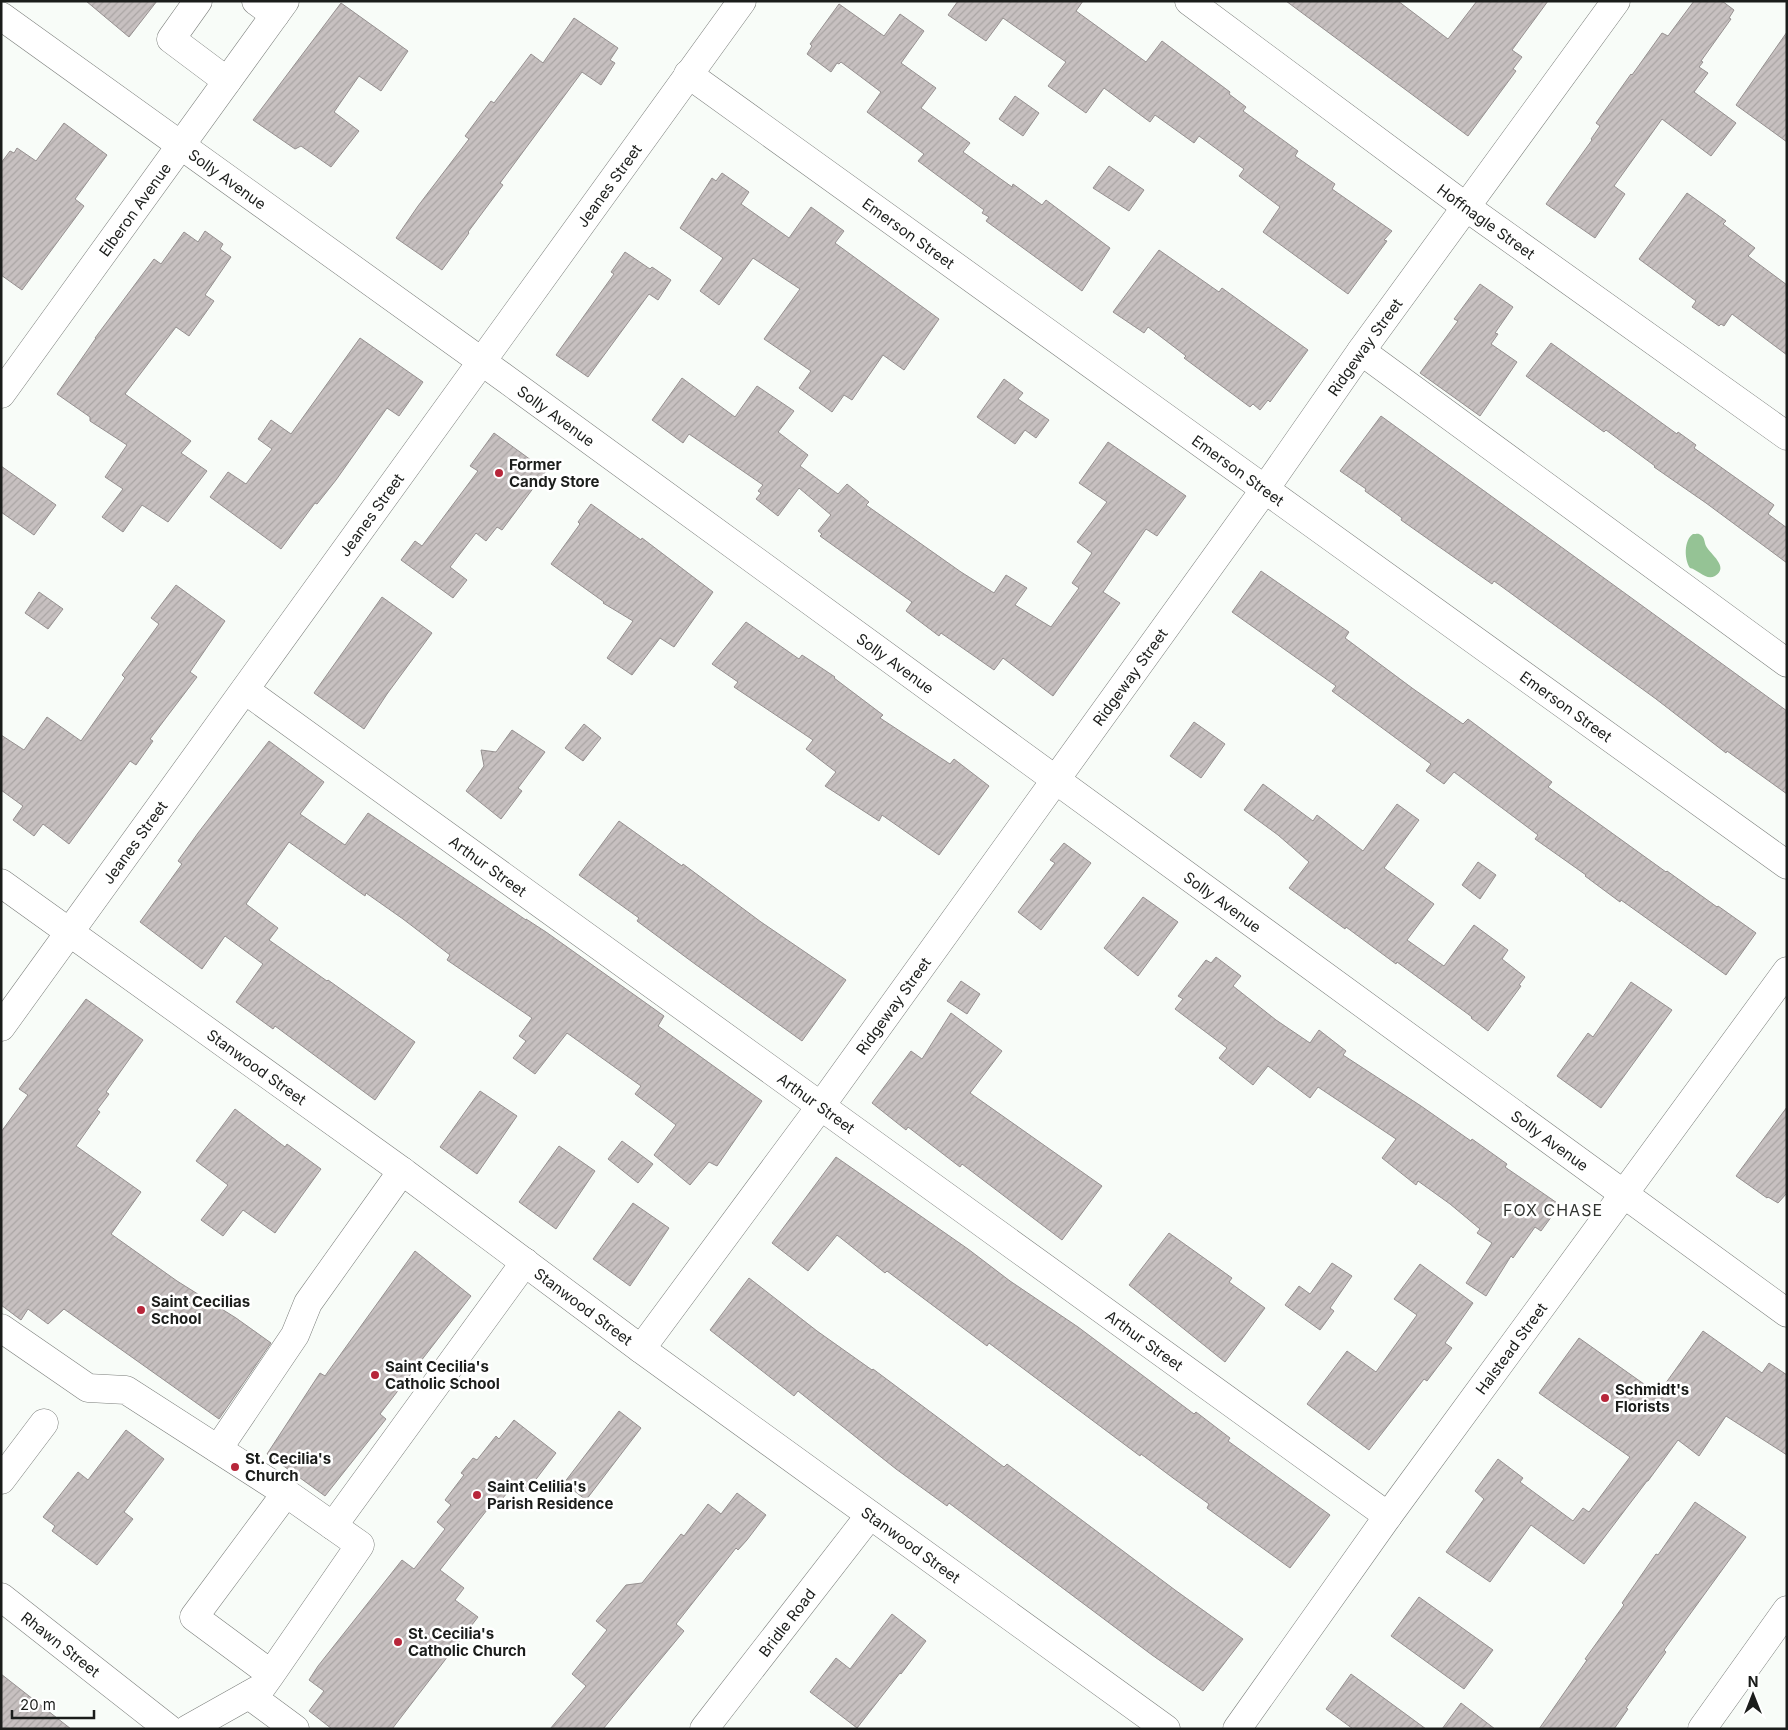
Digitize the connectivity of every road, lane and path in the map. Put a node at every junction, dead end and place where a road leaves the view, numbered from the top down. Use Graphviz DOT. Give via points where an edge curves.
graph roads {
  1 [pos="198,1"];
  2 [pos="742,1"];
  3 [pos="1189,1"];
  4 [pos="1616,1"];
  5 [pos="272,6"];
  6 [pos="1,16"];
  7 [pos="688,74"];
  8 [pos="227,81"];
  9 [pos="181,145"];
  10 [pos="1466,207"];
  11 [pos="1361,351"];
  12 [pos="482,362"];
  13 [pos="1,394"];
  14 [pos="1787,436"];
  15 [pos="1265,489"];
  16 [pos="1787,663"];
  17 [pos="245,690"];
  18 [pos="1055,780"];
  19 [pos="1787,865"];
  20 [pos="1,883"];
  21 [pos="70,932"];
  22 [pos="1787,971"];
  23 [pos="1,1027"];
  24 [pos="820,1107"];
  25 [pos="402,1171"];
  26 [pos="1625,1193"];
  27 [pos="525,1262"];
  28 [pos="1787,1313"];
  29 [pos="1,1328"];
  30 [pos="642,1349"];
  31 [pos="44,1423"];
  32 [pos="218,1449"];
  33 [pos="1,1480"];
  34 [pos="286,1493"];
  35 [pos="870,1515"];
  36 [pos="1388,1516"];
  37 [pos="332,1526"];
  38 [pos="1,1597"];
  39 [pos="1787,1610"];
  40 [pos="271,1674"];
  41 [pos="249,1695"];
  42 [pos="169,1729"];
  43 [pos="188,1729"];
  44 [pos="295,1729"];
  45 [pos="704,1729"];
  46 [pos="1166,1729"];
  47 [pos="1237,1729"];
  48 [pos="1702,1729"];
  1 -- 8 [label="street" via="171,39"];
  2 -- 7 [label="street, Jeanes Street"];
  3 -- 10 [label="street, Hoffnagle Street"];
  4 -- 10 [label="street, Ridgeway Street"];
  5 -- 8 [label="street, Elberon Avenue"];
  6 -- 9 [label="street, Solly Avenue"];
  7 -- 12 [label="street, Jeanes Street"];
  7 -- 15 [label="street, Emerson Street"];
  8 -- 9 [label="street, Elberon Avenue"];
  9 -- 12 [label="street, Solly Avenue"];
  9 -- 13 [label="street, Elberon Avenue"];
  10 -- 11 [label="street, Ridgeway Street"];
  10 -- 14 [label="street, Hoffnagle Street"];
  11 -- 15 [label="street, Ridgeway Street"];
  11 -- 16 [label="street"];
  12 -- 17 [label="street, Jeanes Street"];
  12 -- 18 [label="street, Solly Avenue"];
  15 -- 18 [label="street, Ridgeway Street"];
  15 -- 19 [label="street, Emerson Street"];
  17 -- 21 [label="street, Jeanes Street"];
  17 -- 24 [label="street, Arthur Street"];
  18 -- 24 [label="street, Ridgeway Street"];
  18 -- 26 [label="street, Solly Avenue"];
  20 -- 21 [label="street, Stanwood Street"];
  21 -- 23 [label="street, Jeanes Street"];
  21 -- 25 [label="street, Stanwood Street"];
  22 -- 26 [label="street, Halstead Street"];
  24 -- 30 [label="street, Ridgeway Street"];
  24 -- 36 [label="street, Arthur Street"];
  25 -- 27 [label="street, Stanwood Street"];
  25 -- 32 [label="street" via="308,1303 295,1335"];
  26 -- 28 [label="street, Solly Avenue"];
  26 -- 36 [label="street, Halstead Street"];
  27 -- 30 [label="street, Stanwood Street"];
  27 -- 37 [label="street"];
  29 -- 32 [label="street" via="88,1388 126,1390"];
  30 -- 35 [label="street, Stanwood Street"];
  31 -- 33 [label="street"];
  32 -- 34 [label="street"];
  34 -- 37 [label="street"];
  34 -- 40 [label="street" via="194,1617"];
  35 -- 45 [label="street, Bridle Road"];
  35 -- 46 [label="street, Stanwood Street"];
  36 -- 47 [label="street, Halstead Street"];
  37 -- 40 [label="street" via="360,1545"];
  38 -- 42 [label="street, Rhawn Street"];
  39 -- 48 [label="street"];
  40 -- 41 [label="street" via="261,1688"];
  41 -- 43 [label="street"];
  41 -- 44 [label="street"];
}
